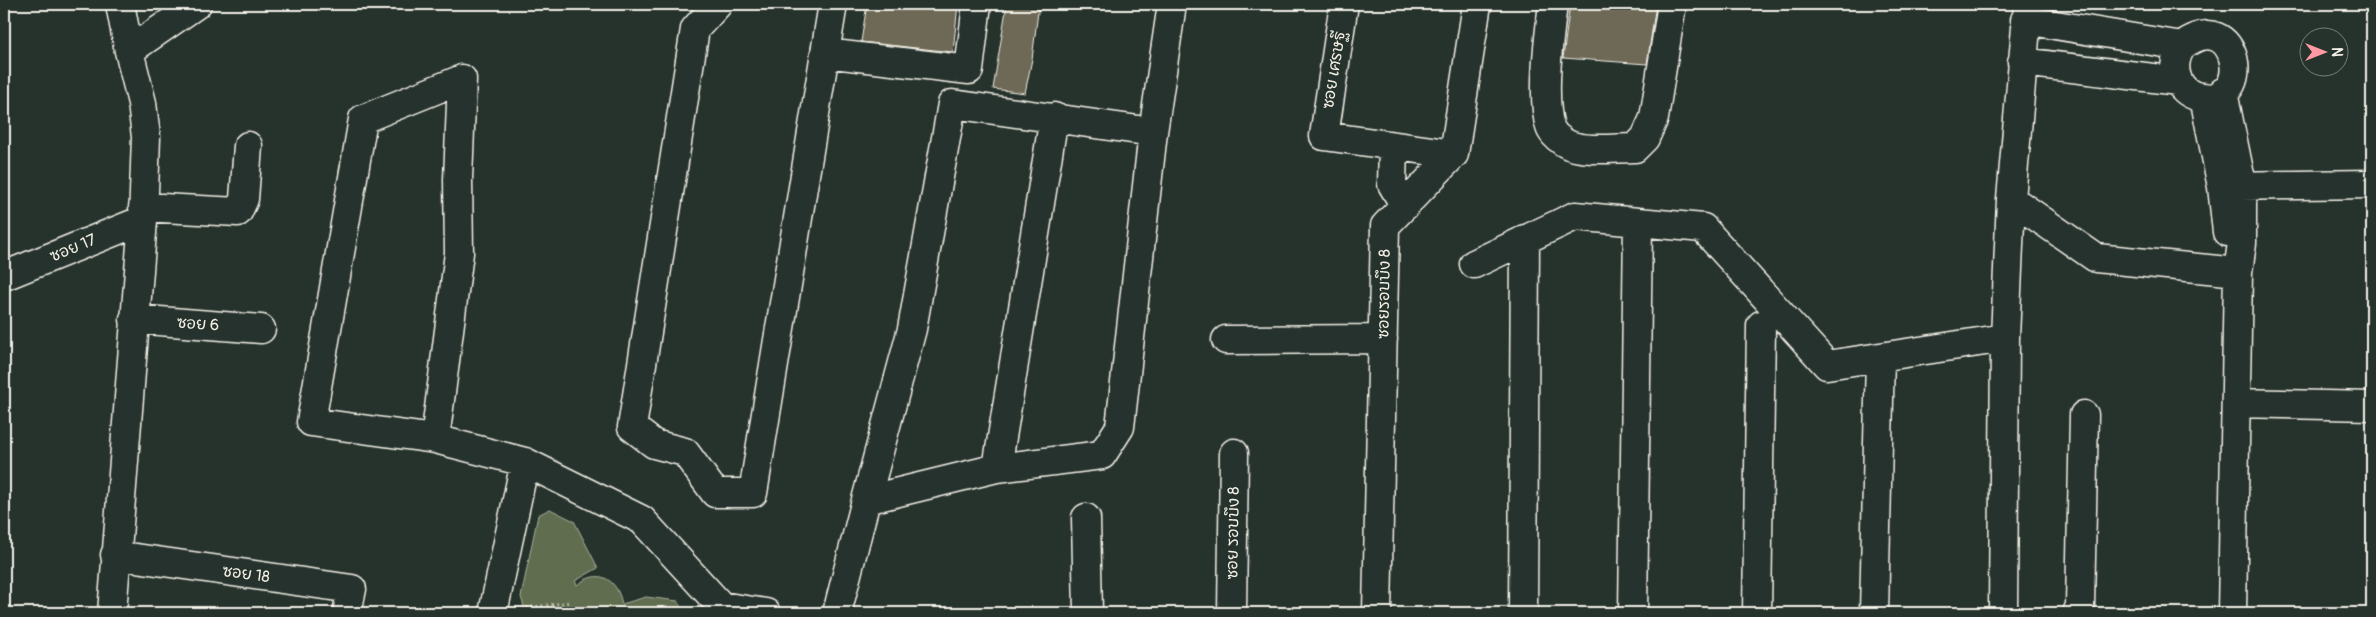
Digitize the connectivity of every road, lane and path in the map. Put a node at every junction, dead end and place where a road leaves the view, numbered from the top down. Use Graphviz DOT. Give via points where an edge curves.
graph roads {
  1 [pos="120,4"];
  2 [pos="197,4"];
  3 [pos="718,4"];
  4 [pos="833,4"];
  5 [pos="977,4"];
  6 [pos="1172,4"];
  7 [pos="1344,4"];
  8 [pos="1477,4"];
  9 [pos="1553,4"];
  10 [pos="1672,4"];
  11 [pos="2027,12"];
  12 [pos="2182,46"];
  13 [pos="129,51"];
  14 [pos="825,53"];
  15 [pos="2022,62"];
  16 [pos="2178,82"];
  17 [pos="2213,95"];
  18 [pos="1054,117"];
  19 [pos="1153,132"];
  20 [pos="248,146"];
  21 [pos="1393,146"];
  22 [pos="1454,154"];
  23 [pos="2372,184"];
  24 [pos="2232,186"];
  25 [pos="2011,199"];
  26 [pos="1405,206"];
  27 [pos="143,213"];
  28 [pos="1638,222"];
  29 [pos="1526,239"];
  30 [pos="1474,264"];
  31 [pos="2238,272"];
  32 [pos="4,276"];
  33 [pos="134,319"];
  34 [pos="1761,325"];
  35 [pos="261,329"];
  36 [pos="1383,338"];
  37 [pos="2005,338"];
  38 [pos="1226,340"];
  39 [pos="1880,357"];
  40 [pos="2236,403"];
  41 [pos="2372,406"];
  42 [pos="2084,415"];
  43 [pos="435,439"];
  44 [pos="1234,453"];
  45 [pos="525,462"];
  46 [pos="997,468"];
  47 [pos="866,500"];
  48 [pos="1086,518"];
  49 [pos="115,555"];
  50 [pos="571,602"];
  51 [pos="719,610"];
  52 [pos="499,612"];
  53 [pos="112,613"];
  54 [pos="346,613"];
  55 [pos="766,613"];
  56 [pos="837,613"];
  57 [pos="1088,613"];
  58 [pos="1232,613"];
  59 [pos="1377,613"];
  60 [pos="1522,613"];
  61 [pos="1633,613"];
  62 [pos="1757,613"];
  63 [pos="1874,613"];
  64 [pos="2003,613"];
  65 [pos="2077,613"];
  66 [pos="2232,613"];
  1 -- 13 [label="street"];
  2 -- 13 [label="street"];
  3 -- 14 [label="street" via="695,29 632,427 654,444 684,452 715,493 754,493"];
  4 -- 14 [label="street"];
  5 -- 14 [label="street" via="969,70"];
  6 -- 19 [label="street"];
  7 -- 21 [label="street, ซอย เศรษฐี" via="1324,136"];
  8 -- 22 [label="street"];
  9 -- 10 [label="street" via="1546,91 1550,128 1569,145 1635,148 1654,118"];
  11 -- 12 [label="street"];
  11 -- 15 [label="street"];
  12 -- 16 [label="street" via="2174,63"];
  12 -- 17 [label="street" via="2200,36 2220,39 2228,46 2236,65 2235,75 2230,84"];
  13 -- 27 [label="street" via="142,103 146,137"];
  15 -- 16 [label="street"];
  15 -- 25 [label="street"];
  16 -- 17 [label="street" via="2189,92"];
  17 -- 24 [label="street"];
  18 -- 19 [label="street"];
  18 -- 46 [label="street"];
  18 -- 47 [label="street" via="952,104 912,329"];
  19 -- 46 [label="street" via="1120,427 1102,455"];
  20 -- 27 [label="street" via="244,199 238,212"];
  21 -- 22 [label="street"];
  21 -- 26 [label="street" via="1392,184"];
  22 -- 26 [label="street, ซอยรอบบึง 8"];
  23 -- 24 [label="street"];
  24 -- 31 [label="street" via="2229,250"];
  25 -- 31 [label="street" via="2096,258"];
  25 -- 37 [label="street"];
  26 -- 36 [label="street, ซอยรอบบึง 8" via="1385,226"];
  27 -- 32 [label="street, ซอย 17"];
  27 -- 33 [label="street"];
  28 -- 29 [label="street" via="1575,216"];
  28 -- 39 [label="street" via="1703,228 1827,365"];
  28 -- 61 [label="street"];
  29 -- 30 [label="street"];
  29 -- 60 [label="street"];
  31 -- 40 [label="street"];
  33 -- 35 [label="street, ซอย 6"];
  33 -- 49 [label="street"];
  34 -- 62 [label="street"];
  36 -- 38 [label="street"];
  36 -- 59 [label="street, ซอยรอบบึง 8"];
  37 -- 39 [label="street"];
  37 -- 64 [label="street"];
  39 -- 63 [label="street"];
  40 -- 41 [label="street"];
  40 -- 66 [label="street"];
  42 -- 65 [label="street" via="2080,606"];
  43 -- 43 [label="street" via="460,253 458,179 462,79 363,119 311,422"];
  43 -- 45 [label="street"];
  44 -- 58 [label="street, ซอย รอบบึง 8"];
  45 -- 51 [label="street" via="642,520"];
  45 -- 52 [label="street"];
  46 -- 47 [label="street"];
  47 -- 56 [label="street"];
  48 -- 57 [label="street"];
  49 -- 53 [label="street"];
  49 -- 54 [label="street, ซอย 18" via="352,589"];
  50 -- 52 [label="path"];
  51 -- 55 [label="street"];
}
